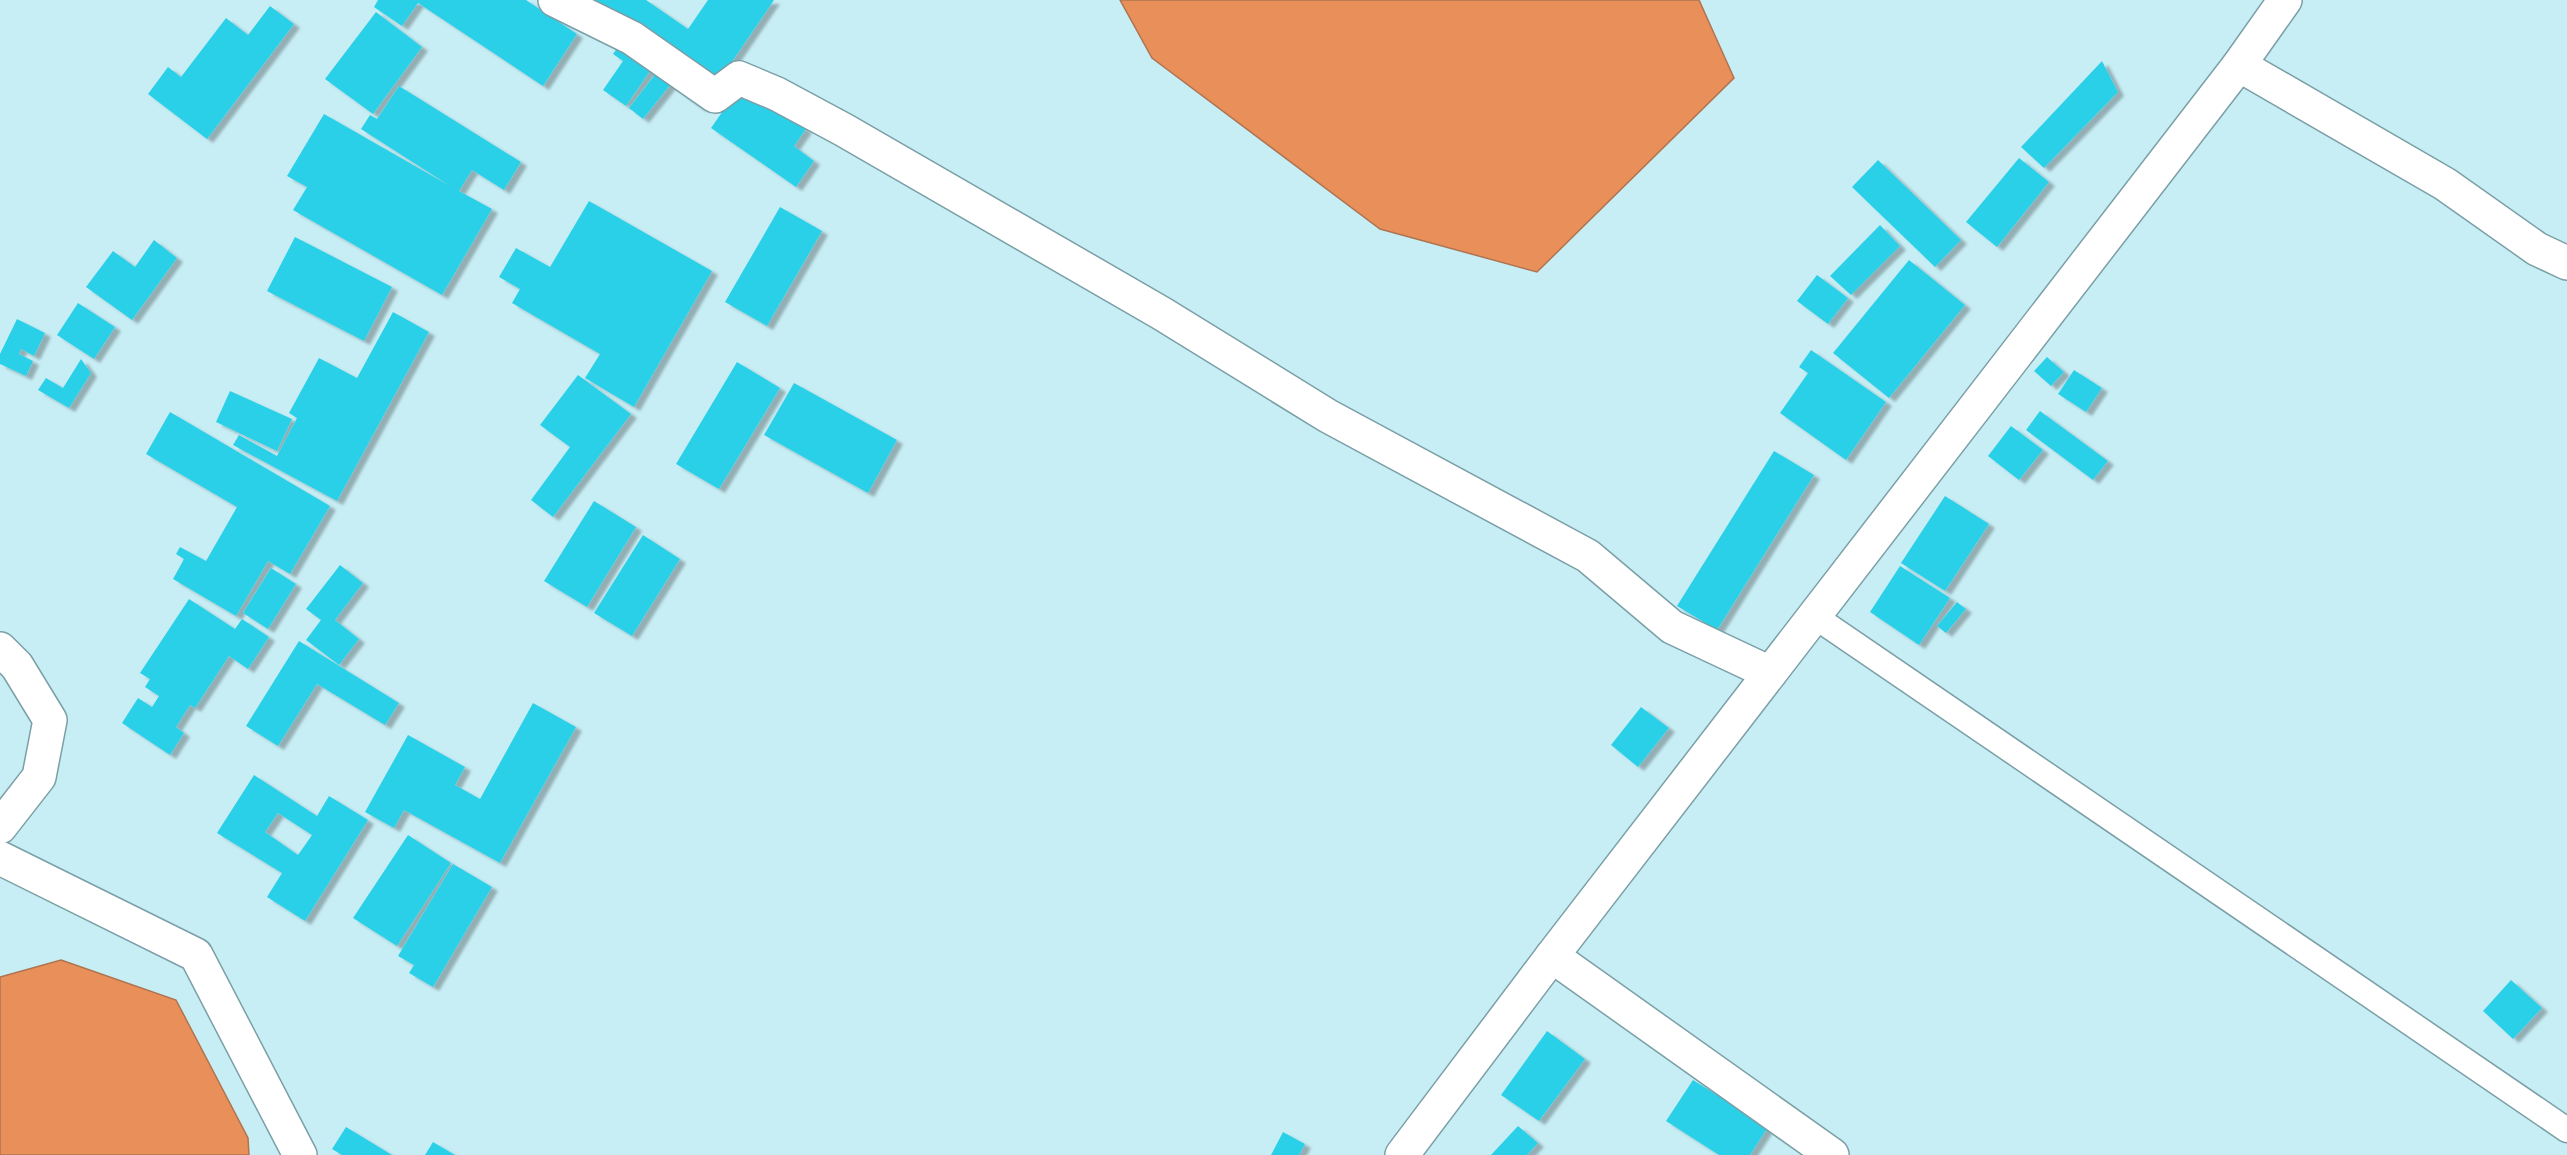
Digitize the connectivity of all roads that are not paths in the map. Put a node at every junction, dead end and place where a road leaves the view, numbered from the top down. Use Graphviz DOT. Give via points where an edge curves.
graph roads {
  1 [pos="555,0"];
  2 [pos="2285,0"];
  3 [pos="2239,65"];
  4 [pos="2567,263"];
  5 [pos="1814,616"];
  6 [pos="0,649"];
  7 [pos="1770,673"];
  8 [pos="0,827"];
  9 [pos="0,858"];
  10 [pos="1552,956"];
  11 [pos="2567,1130"];
  12 [pos="300,1155"];
  13 [pos="1402,1155"];
  14 [pos="1832,1155"];
  1 -- 7 [label="street" via="632,38 715,96 739,78 844,130 1328,416 1588,556 1672,627"];
  2 -- 3 [label="street"];
  3 -- 4 [label="street" via="2445,184 2537,249"];
  3 -- 5 [label="street"];
  5 -- 7 [label="street"];
  5 -- 11 [label="lane"];
  6 -- 8 [label="street" via="17,666 50,720 39,777"];
  7 -- 10 [label="street"];
  9 -- 12 [label="street" via="196,956"];
  10 -- 13 [label="street"];
  10 -- 14 [label="street"];
}
